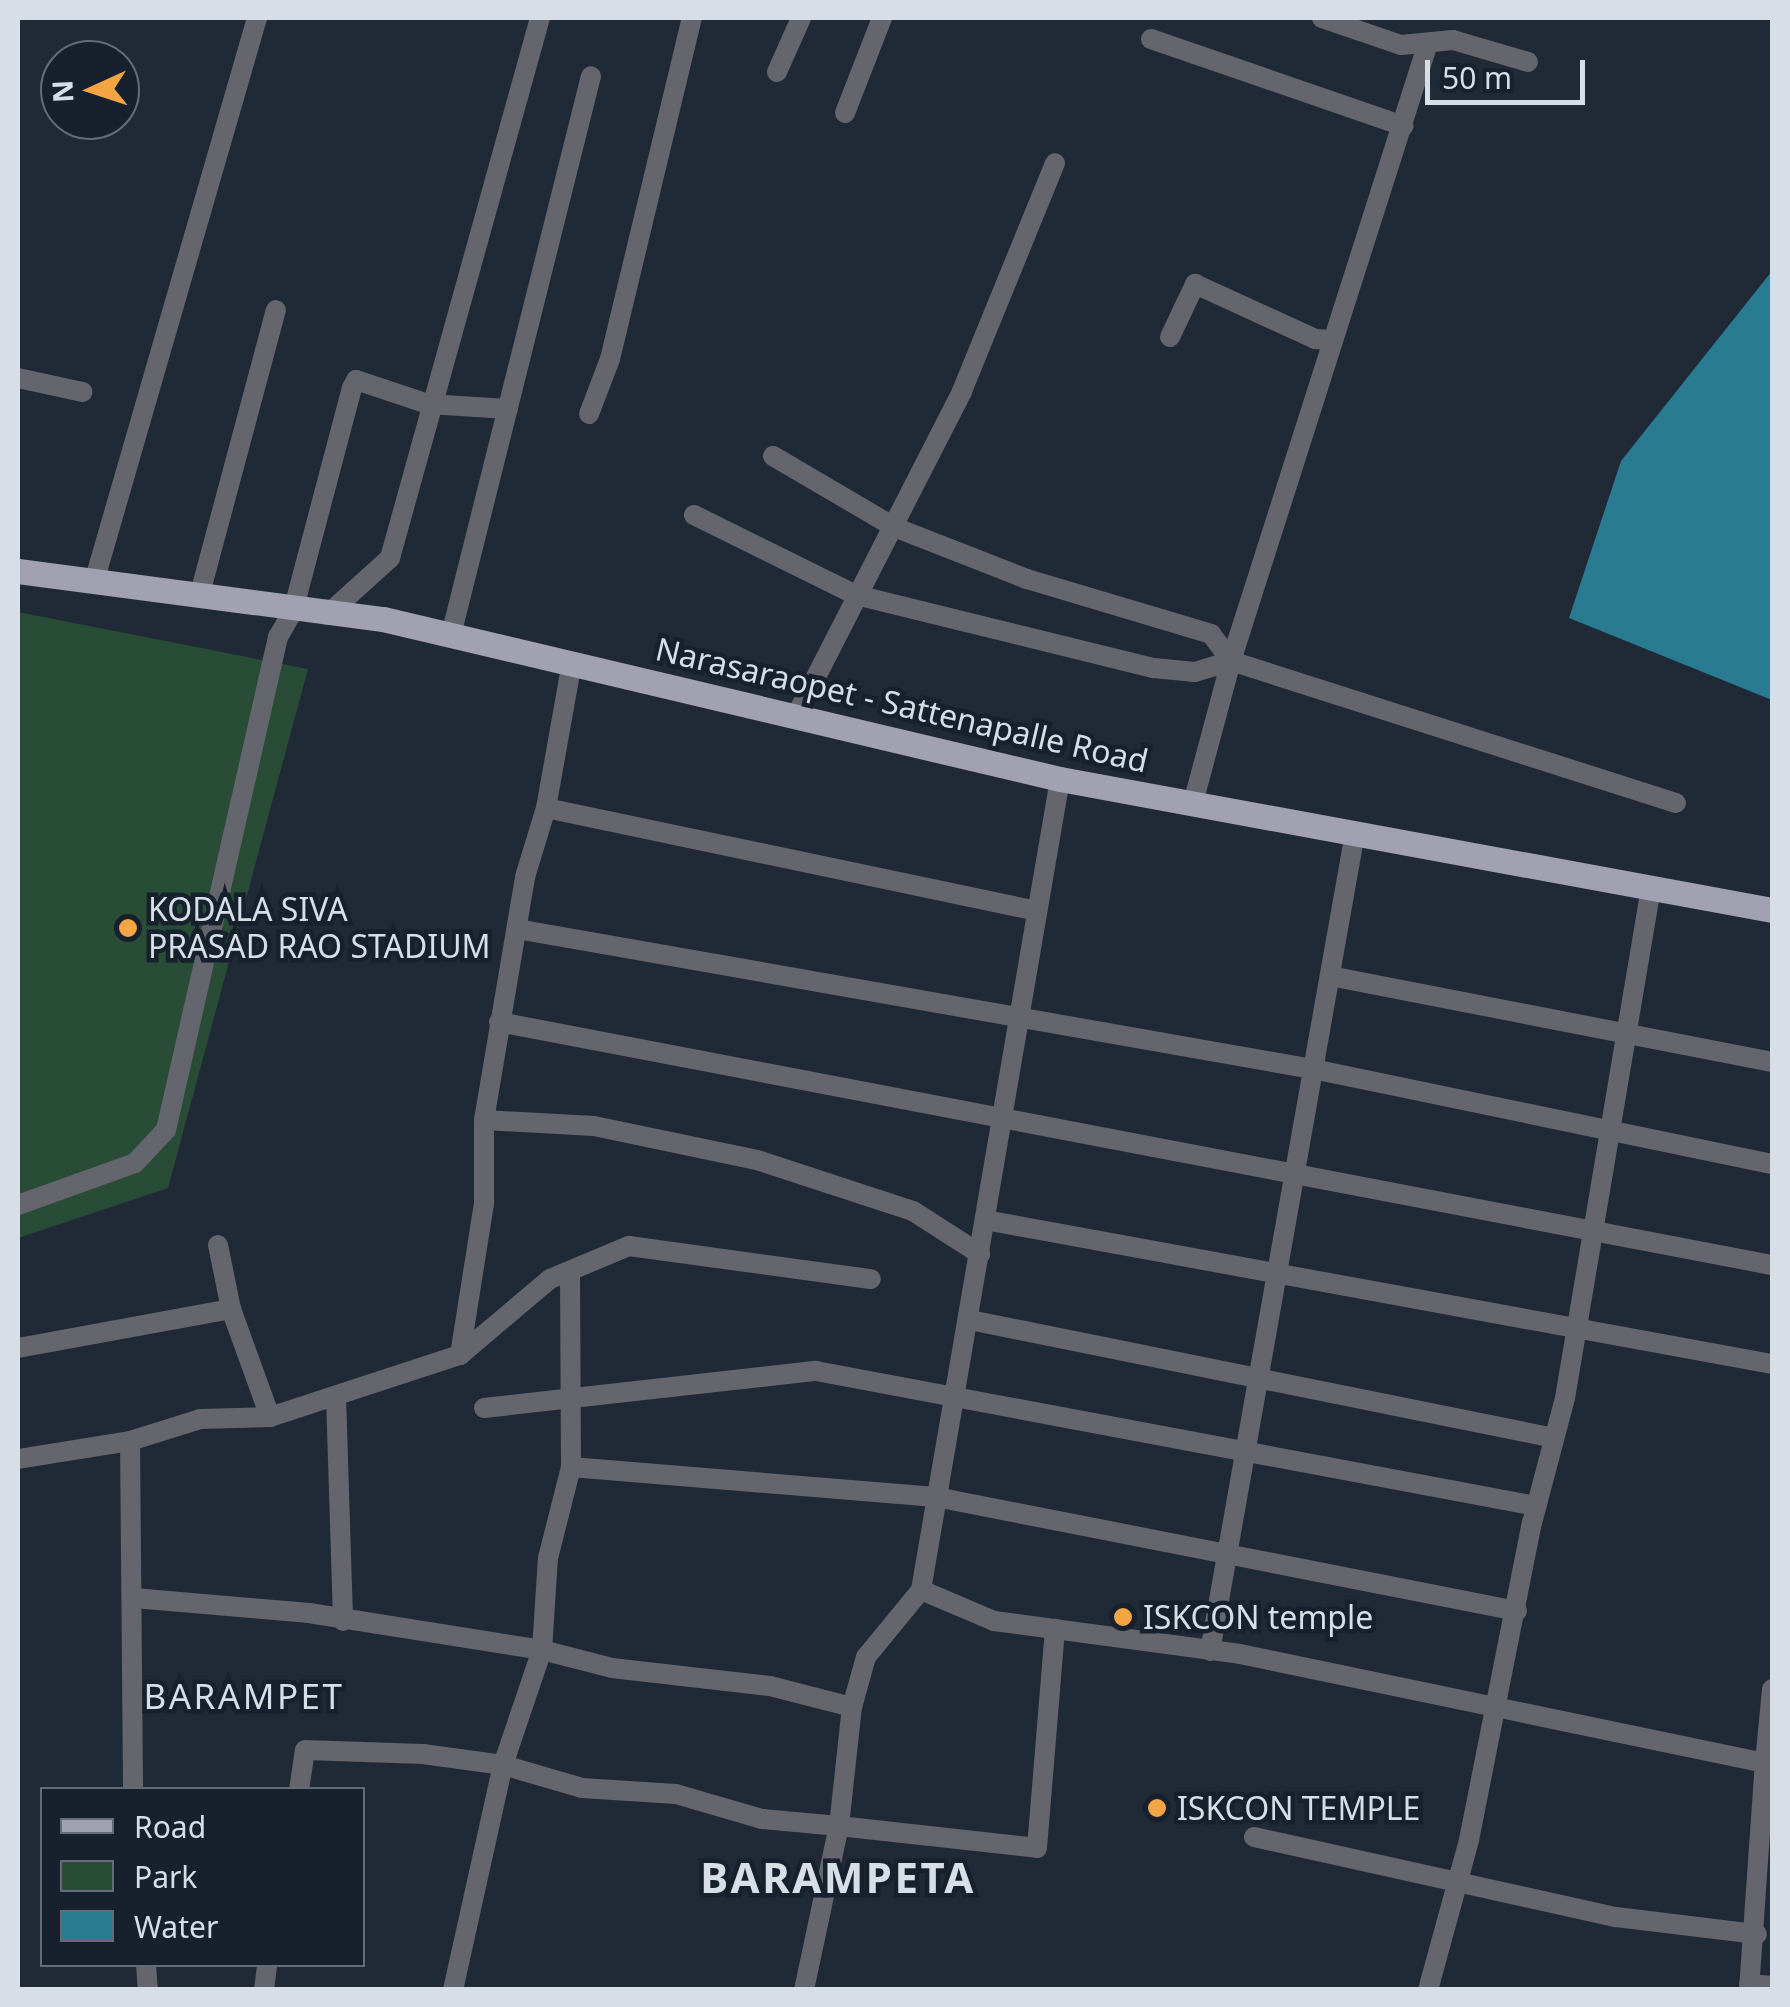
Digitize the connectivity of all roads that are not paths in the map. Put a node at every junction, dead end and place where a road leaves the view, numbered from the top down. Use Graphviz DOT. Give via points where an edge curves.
graph roads {
  1 [pos="257,18"];
  2 [pos="540,18"];
  3 [pos="692,18"];
  4 [pos="800,18"];
  5 [pos="882,18"];
  6 [pos="1322,18"];
  7 [pos="1151,39"];
  8 [pos="1428,43"];
  9 [pos="1528,62"];
  10 [pos="777,72"];
  11 [pos="591,76"];
  12 [pos="845,113"];
  13 [pos="1403,126"];
  14 [pos="1055,162"];
  15 [pos="276,310"];
  16 [pos="1170,337"];
  17 [pos="1332,340"];
  18 [pos="18,378"];
  19 [pos="83,392"];
  20 [pos="428,404"];
  21 [pos="508,409"];
  22 [pos="589,414"];
  23 [pos="773,456"];
  24 [pos="694,516"];
  25 [pos="894,527"];
  26 [pos="18,571"];
  27 [pos="94,582"];
  28 [pos="856,595"];
  29 [pos="199,597"];
  30 [pos="294,611"];
  31 [pos="328,616"];
  32 [pos="451,635"];
  33 [pos="1231,660"];
  34 [pos="572,662"];
  35 [pos="796,716"];
  36 [pos="1060,779"];
  37 [pos="1192,803"];
  38 [pos="1676,803"];
  39 [pos="546,808"];
  40 [pos="1355,833"];
  41 [pos="1650,888"];
  42 [pos="1772,910"];
  43 [pos="1037,911"];
  44 [pos="517,929"];
  45 [pos="1330,976"];
  46 [pos="1017,1020"];
  47 [pos="499,1022"];
  48 [pos="1626,1033"];
  49 [pos="1772,1062"];
  50 [pos="1313,1069"];
  51 [pos="484,1120"];
  52 [pos="1000,1120"];
  53 [pos="1610,1134"];
  54 [pos="1772,1164"];
  55 [pos="1295,1173"];
  56 [pos="18,1204"];
  57 [pos="985,1220"];
  58 [pos="1592,1227"];
  59 [pos="218,1245"];
  60 [pos="980,1254"];
  61 [pos="1772,1265"];
  62 [pos="570,1275"];
  63 [pos="1276,1276"];
  64 [pos="872,1279"];
  65 [pos="231,1309"];
  66 [pos="970,1320"];
  67 [pos="1577,1326"];
  68 [pos="18,1348"];
  69 [pos="460,1355"];
  70 [pos="1772,1364"];
  71 [pos="1258,1380"];
  72 [pos="336,1396"];
  73 [pos="956,1396"];
  74 [pos="573,1400"];
  75 [pos="484,1408"];
  76 [pos="270,1417"];
  77 [pos="1554,1438"];
  78 [pos="130,1440"];
  79 [pos="1245,1454"];
  80 [pos="18,1459"];
  81 [pos="571,1466"];
  82 [pos="936,1497"];
  83 [pos="1536,1506"];
  84 [pos="1227,1556"];
  85 [pos="921,1590"];
  86 [pos="134,1598"];
  87 [pos="1517,1611"];
  88 [pos="343,1621"];
  89 [pos="1055,1630"];
  90 [pos="542,1650"];
  91 [pos="1210,1651"];
  92 [pos="1772,1690"];
  93 [pos="1497,1706"];
  94 [pos="852,1707"];
  95 [pos="1766,1763"];
  96 [pos="503,1765"];
  97 [pos="133,1787"];
  98 [pos="299,1787"];
  99 [pos="839,1826"];
  100 [pos="1254,1837"];
  101 [pos="1456,1885"];
  102 [pos="1757,1934"];
  103 [pos="1772,1986"];
  104 [pos="1749,1987"];
  105 [pos="452,1990"];
  106 [pos="804,1990"];
  107 [pos="1428,1990"];
  1 -- 27 [label="street"];
  2 -- 20 [label="street" via="504,164"];
  3 -- 22 [label="street" via="610,359"];
  4 -- 10 [label="street"];
  5 -- 12 [label="street"];
  6 -- 8 [label="street" via="1400,45"];
  7 -- 13 [label="street"];
  8 -- 9 [label="street" via="1454,40"];
  8 -- 13 [label="street"];
  11 -- 21 [label="street"];
  13 -- 17 [label="street"];
  14 -- 25 [label="street" via="962,390"];
  15 -- 29 [label="street"];
  16 -- 17 [label="street" via="1195,284 1315,339"];
  17 -- 33 [label="street"];
  18 -- 19 [label="street"];
  20 -- 21 [label="street"];
  20 -- 30 [label="street" via="356,380"];
  20 -- 31 [label="street" via="390,558"];
  21 -- 32 [label="street"];
  23 -- 25 [label="street"];
  24 -- 28 [label="street"];
  25 -- 28 [label="street"];
  25 -- 33 [label="street" via="1027,579 1212,634"];
  26 -- 27 [label="main road, Narasaraopet - Sattenapalle Road"];
  27 -- 29 [label="main road, Narasaraopet - Sattenapalle Road"];
  28 -- 33 [label="street" via="1154,668 1195,672"];
  28 -- 35 [label="street"];
  29 -- 30 [label="main road, Narasaraopet - Sattenapalle Road"];
  30 -- 31 [label="main road, Narasaraopet - Sattenapalle Road"];
  30 -- 56 [label="street" via="278,636 166,1130 136,1163"];
  31 -- 32 [label="main road, Narasaraopet - Sattenapalle Road"];
  32 -- 34 [label="main road, Narasaraopet - Sattenapalle Road"];
  33 -- 37 [label="street"];
  33 -- 38 [label="street"];
  34 -- 35 [label="main road, Narasaraopet - Sattenapalle Road"];
  34 -- 39 [label="street"];
  35 -- 36 [label="main road, Narasaraopet - Sattenapalle Road"];
  36 -- 37 [label="main road, Narasaraopet - Sattenapalle Road"];
  36 -- 43 [label="street"];
  37 -- 40 [label="main road, Narasaraopet - Sattenapalle Road"];
  39 -- 43 [label="street"];
  39 -- 44 [label="street"];
  40 -- 41 [label="main road, Narasaraopet - Sattenapalle Road"];
  40 -- 45 [label="street"];
  41 -- 42 [label="main road, Narasaraopet - Sattenapalle Road"];
  41 -- 48 [label="street"];
  43 -- 46 [label="street"];
  44 -- 46 [label="street"];
  44 -- 47 [label="street"];
  45 -- 48 [label="street"];
  45 -- 50 [label="street"];
  46 -- 50 [label="street"];
  46 -- 52 [label="street"];
  47 -- 51 [label="street"];
  47 -- 52 [label="street"];
  48 -- 49 [label="street"];
  48 -- 53 [label="street"];
  50 -- 53 [label="street"];
  50 -- 55 [label="street"];
  51 -- 60 [label="street" via="594,1126 757,1160 913,1212"];
  51 -- 69 [label="street" via="484,1204"];
  52 -- 55 [label="street"];
  52 -- 57 [label="street"];
  53 -- 54 [label="street"];
  53 -- 58 [label="street"];
  55 -- 58 [label="street"];
  55 -- 63 [label="street"];
  57 -- 60 [label="street"];
  57 -- 63 [label="street"];
  58 -- 61 [label="street"];
  58 -- 67 [label="street"];
  59 -- 65 [label="street"];
  60 -- 66 [label="street"];
  62 -- 64 [label="street" via="629,1246"];
  62 -- 69 [label="street" via="550,1279"];
  62 -- 74 [label="street"];
  63 -- 67 [label="street"];
  63 -- 71 [label="street"];
  65 -- 68 [label="street"];
  65 -- 76 [label="street"];
  66 -- 71 [label="street"];
  66 -- 73 [label="street"];
  67 -- 70 [label="street"];
  67 -- 77 [label="street"];
  69 -- 72 [label="street"];
  71 -- 77 [label="street"];
  71 -- 79 [label="street"];
  72 -- 76 [label="street"];
  72 -- 88 [label="street"];
  73 -- 74 [label="street" via="816,1370"];
  73 -- 79 [label="street"];
  73 -- 82 [label="street"];
  74 -- 75 [label="street"];
  74 -- 81 [label="street"];
  76 -- 78 [label="street" via="200,1419"];
  77 -- 83 [label="street"];
  78 -- 80 [label="street"];
  78 -- 86 [label="street"];
  79 -- 83 [label="street"];
  79 -- 84 [label="street"];
  81 -- 82 [label="street"];
  81 -- 90 [label="street" via="548,1558"];
  82 -- 84 [label="street"];
  82 -- 85 [label="street"];
  83 -- 87 [label="street"];
  84 -- 87 [label="street"];
  84 -- 91 [label="street"];
  85 -- 89 [label="street" via="994,1621"];
  85 -- 94 [label="street" via="866,1657"];
  86 -- 88 [label="street"];
  86 -- 97 [label="street"];
  87 -- 93 [label="street"];
  88 -- 90 [label="street"];
  89 -- 91 [label="street"];
  89 -- 99 [label="street" via="1036,1848"];
  90 -- 94 [label="street" via="612,1668 770,1686"];
  90 -- 96 [label="street"];
  91 -- 93 [label="street"];
  92 -- 95 [label="street"];
  93 -- 95 [label="street"];
  93 -- 101 [label="street"];
  94 -- 99 [label="street"];
  95 -- 102 [label="street"];
  96 -- 98 [label="street" via="424,1754 305,1750"];
  96 -- 99 [label="street" via="582,1788 676,1794 762,1819"];
  96 -- 105 [label="street"];
  99 -- 106 [label="street"];
  100 -- 101 [label="street"];
  101 -- 102 [label="street" via="1616,1917"];
  101 -- 107 [label="street"];
  102 -- 104 [label="street"];
  103 -- 104 [label="street"];
}
